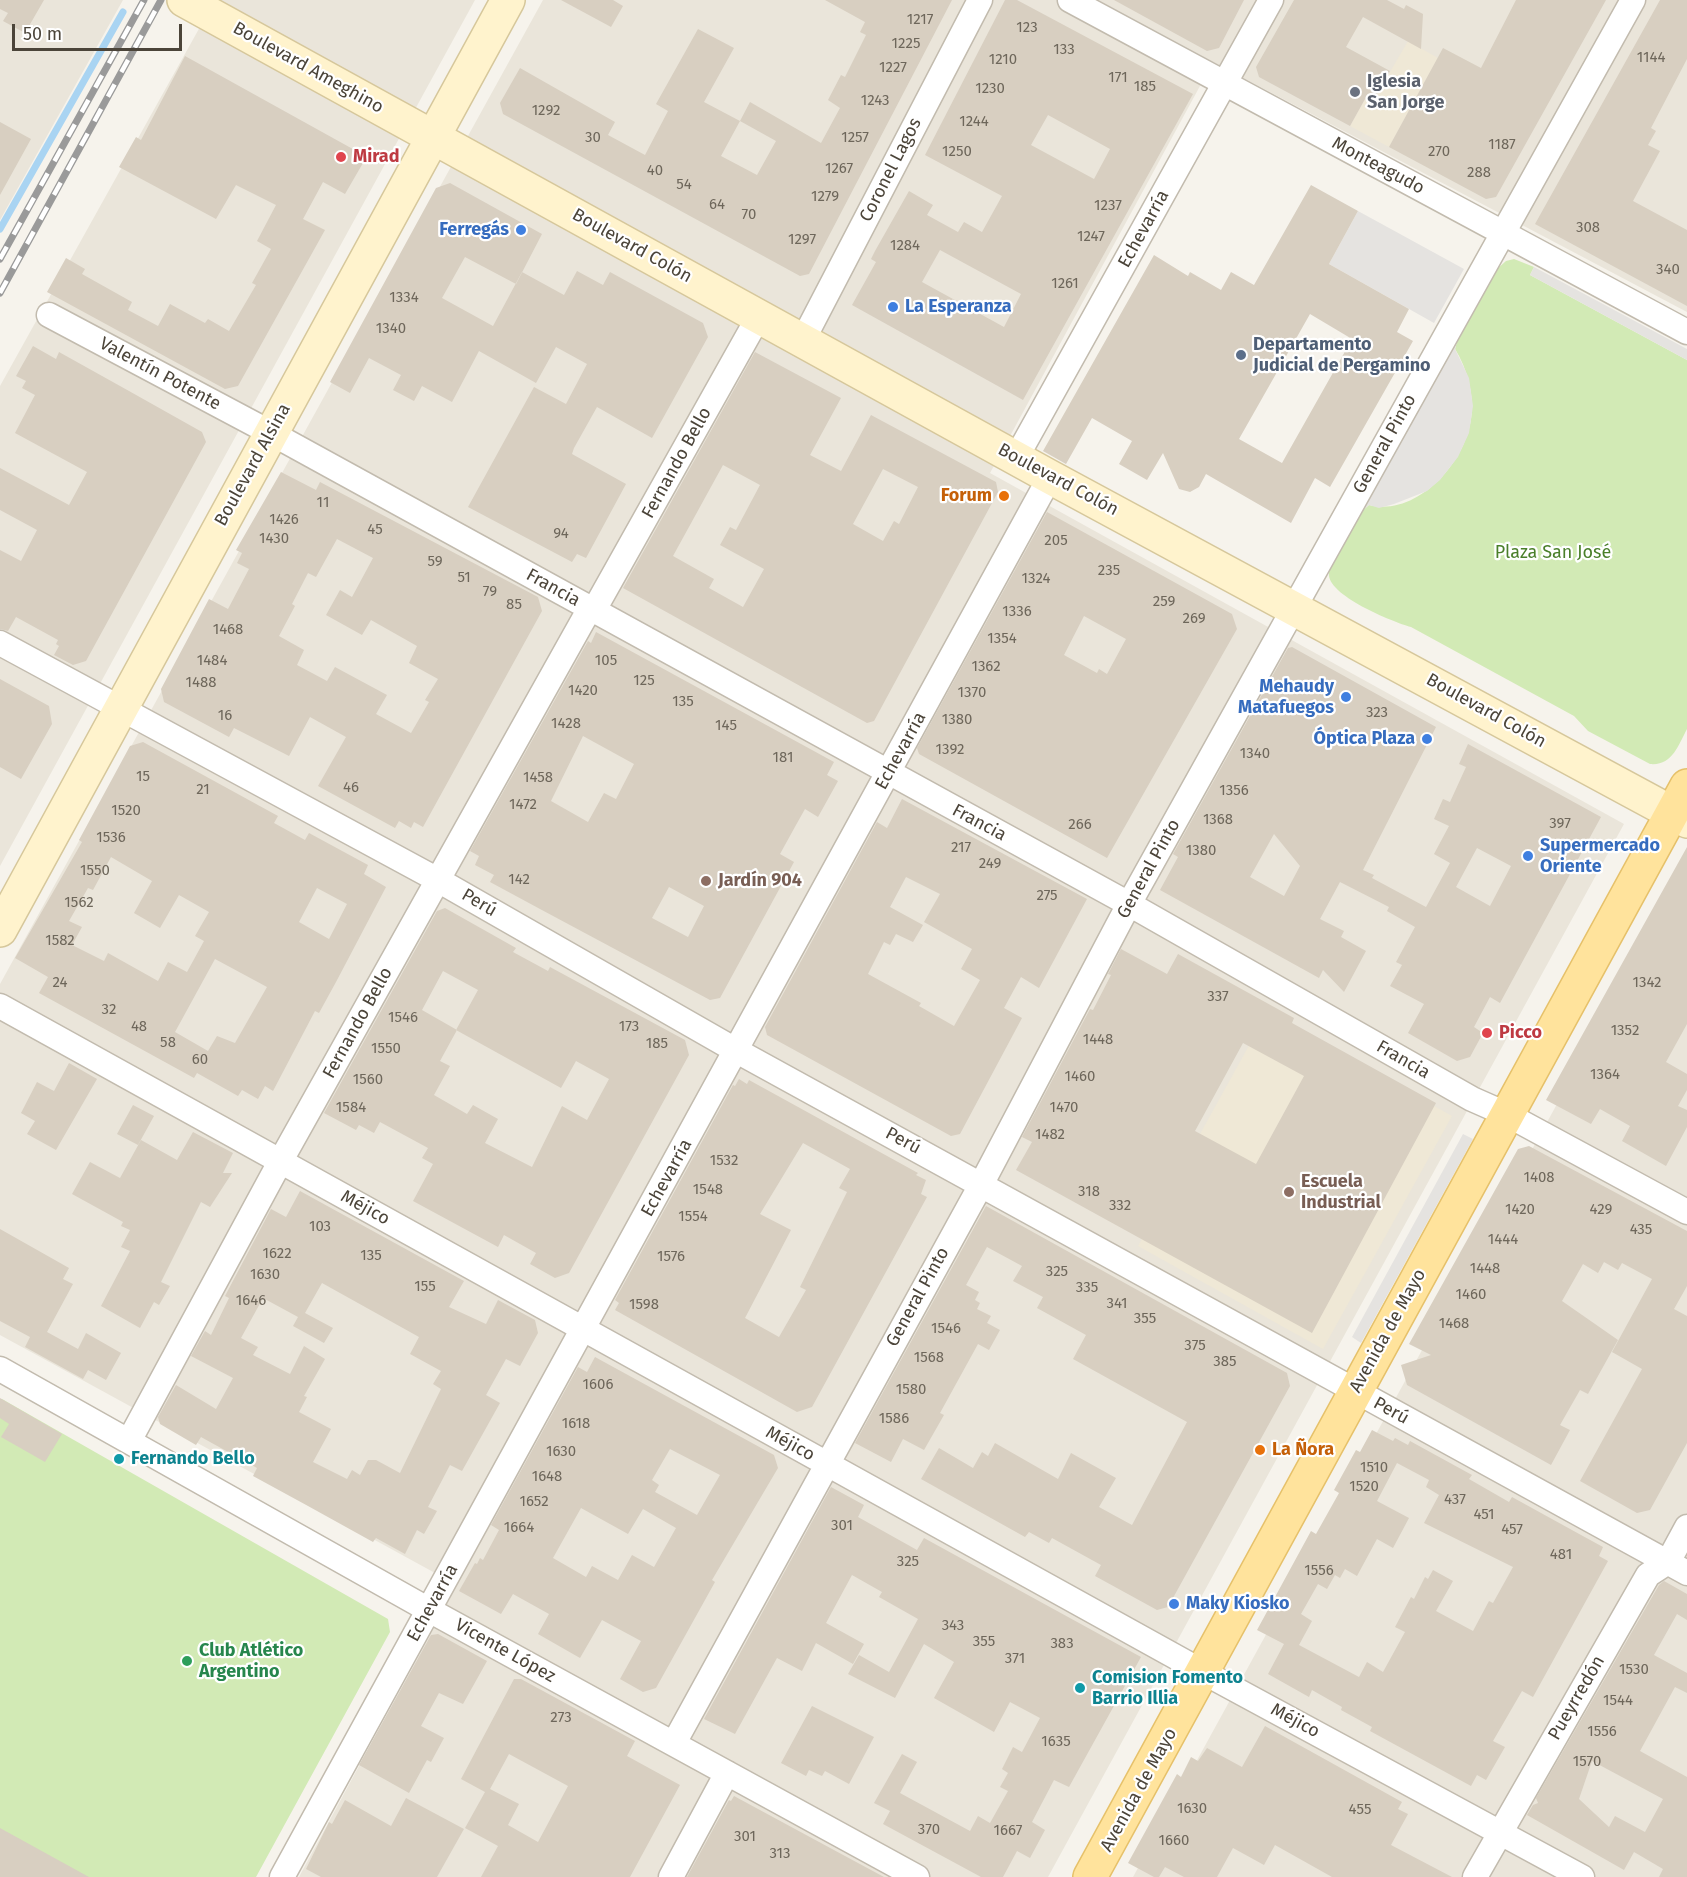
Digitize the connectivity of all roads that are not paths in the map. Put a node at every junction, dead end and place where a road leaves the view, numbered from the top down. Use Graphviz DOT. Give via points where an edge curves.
graph roads {
  1 [pos="184,0"];
  2 [pos="508,0"];
  3 [pos="980,0"];
  4 [pos="1070,0"];
  5 [pos="1271,0"];
  6 [pos="1633,0"];
  7 [pos="1225,85"];
  8 [pos="431,135"];
  9 [pos="1503,232"];
  10 [pos="50,315"];
  11 [pos="759,316"];
  12 [pos="1687,332"];
  13 [pos="803,340"];
  14 [pos="270,432"];
  15 [pos="1016,458"];
  16 [pos="1050,477"];
  17 [pos="1294,606"];
  18 [pos="592,609"];
  19 [pos="0,643"];
  20 [pos="119,710"];
  21 [pos="889,774"];
  22 [pos="1682,806"];
  23 [pos="438,880"];
  24 [pos="1129,904"];
  25 [pos="0,930"];
  26 [pos="0,1006"];
  27 [pos="737,1051"];
  28 [pos="1506,1114"];
  29 [pos="280,1162"];
  30 [pos="982,1183"];
  31 [pos="1687,1212"];
  32 [pos="584,1328"];
  33 [pos="0,1369"];
  34 [pos="1355,1391"];
  35 [pos="129,1441"];
  36 [pos="826,1464"];
  37 [pos="1687,1527"];
  38 [pos="1677,1568"];
  39 [pos="429,1610"];
  40 [pos="1203,1672"];
  41 [pos="674,1743"];
  42 [pos="727,1773"];
  43 [pos="1500,1832"];
  44 [pos="282,1877"];
  45 [pos="671,1877"];
  46 [pos="917,1877"];
  47 [pos="1090,1877"];
  48 [pos="1475,1877"];
  49 [pos="1582,1877"];
  1 -- 8 [label="main road, Boulevard Ameghino"];
  2 -- 8 [label="main road, Boulevard Alsina"];
  3 -- 13 [label="street, Coronel Lagos"];
  4 -- 7 [label="street, Monteagudo"];
  5 -- 7 [label="street, Echevarría"];
  6 -- 9 [label="street, General Pinto"];
  7 -- 9 [label="street, Monteagudo"];
  7 -- 15 [label="street, Echevarría"];
  8 -- 11 [label="main road, Boulevard Colón"];
  8 -- 14 [label="main road, Boulevard Alsina"];
  9 -- 12 [label="street, Monteagudo"];
  9 -- 17 [label="street, General Pinto"];
  10 -- 14 [label="street, Valentín Potente"];
  11 -- 13 [label="main road, Boulevard Colón"];
  11 -- 18 [label="street, Fernando Bello"];
  13 -- 15 [label="main road, Boulevard Colón"];
  14 -- 18 [label="street, Francia"];
  14 -- 20 [label="main road, Boulevard Alsina"];
  15 -- 16 [label="main road, Boulevard Colón"];
  16 -- 17 [label="main road, Boulevard Colón"];
  16 -- 21 [label="street, Echevarría"];
  17 -- 22 [label="main road, Boulevard Colón"];
  17 -- 24 [label="street, General Pinto"];
  18 -- 21 [label="street, Francia"];
  18 -- 23 [label="street, Fernando Bello"];
  19 -- 20 [label="street, Perú"];
  20 -- 23 [label="street, Perú"];
  20 -- 25 [label="main road, Boulevard Alsina"];
  21 -- 24 [label="street, Francia"];
  21 -- 27 [label="street, Echevarría"];
  22 -- 28 [label="main road, Avenida de Mayo"];
  23 -- 27 [label="street, Perú"];
  23 -- 29 [label="street, Fernando Bello"];
  24 -- 28 [label="street, Francia" via="1472,1099"];
  24 -- 30 [label="street, General Pinto"];
  26 -- 29 [label="street, Méjico"];
  27 -- 30 [label="street, Perú"];
  27 -- 32 [label="street, Echevarría"];
  28 -- 31 [label="street, Francia"];
  28 -- 34 [label="main road, Avenida de Mayo"];
  29 -- 32 [label="street, Méjico"];
  29 -- 35 [label="street, Fernando Bello"];
  30 -- 34 [label="street, Perú"];
  30 -- 36 [label="street, General Pinto"];
  32 -- 36 [label="street, Méjico"];
  32 -- 39 [label="street, Echevarría"];
  33 -- 35 [label="street, Vicente López"];
  34 -- 38 [label="street, Perú"];
  34 -- 40 [label="main road, Avenida de Mayo"];
  35 -- 39 [label="street, Vicente López"];
  36 -- 40 [label="street, Méjico"];
  36 -- 41 [label="street, General Pinto"];
  37 -- 38 [label="street, Pueyrredón"];
  38 -- 43 [label="street, Pueyrredón" via="1648,1575"];
  39 -- 41 [label="street, Vicente López"];
  39 -- 44 [label="street, Echevarría"];
  40 -- 43 [label="street, Méjico"];
  40 -- 47 [label="main road, Avenida de Mayo"];
  41 -- 42 [label="street, Vicente López"];
  42 -- 45 [label="street"];
  42 -- 46 [label="street, Vicente López"];
  43 -- 48 [label="street, Pueyrredón"];
  43 -- 49 [label="street, Méjico"];
}
